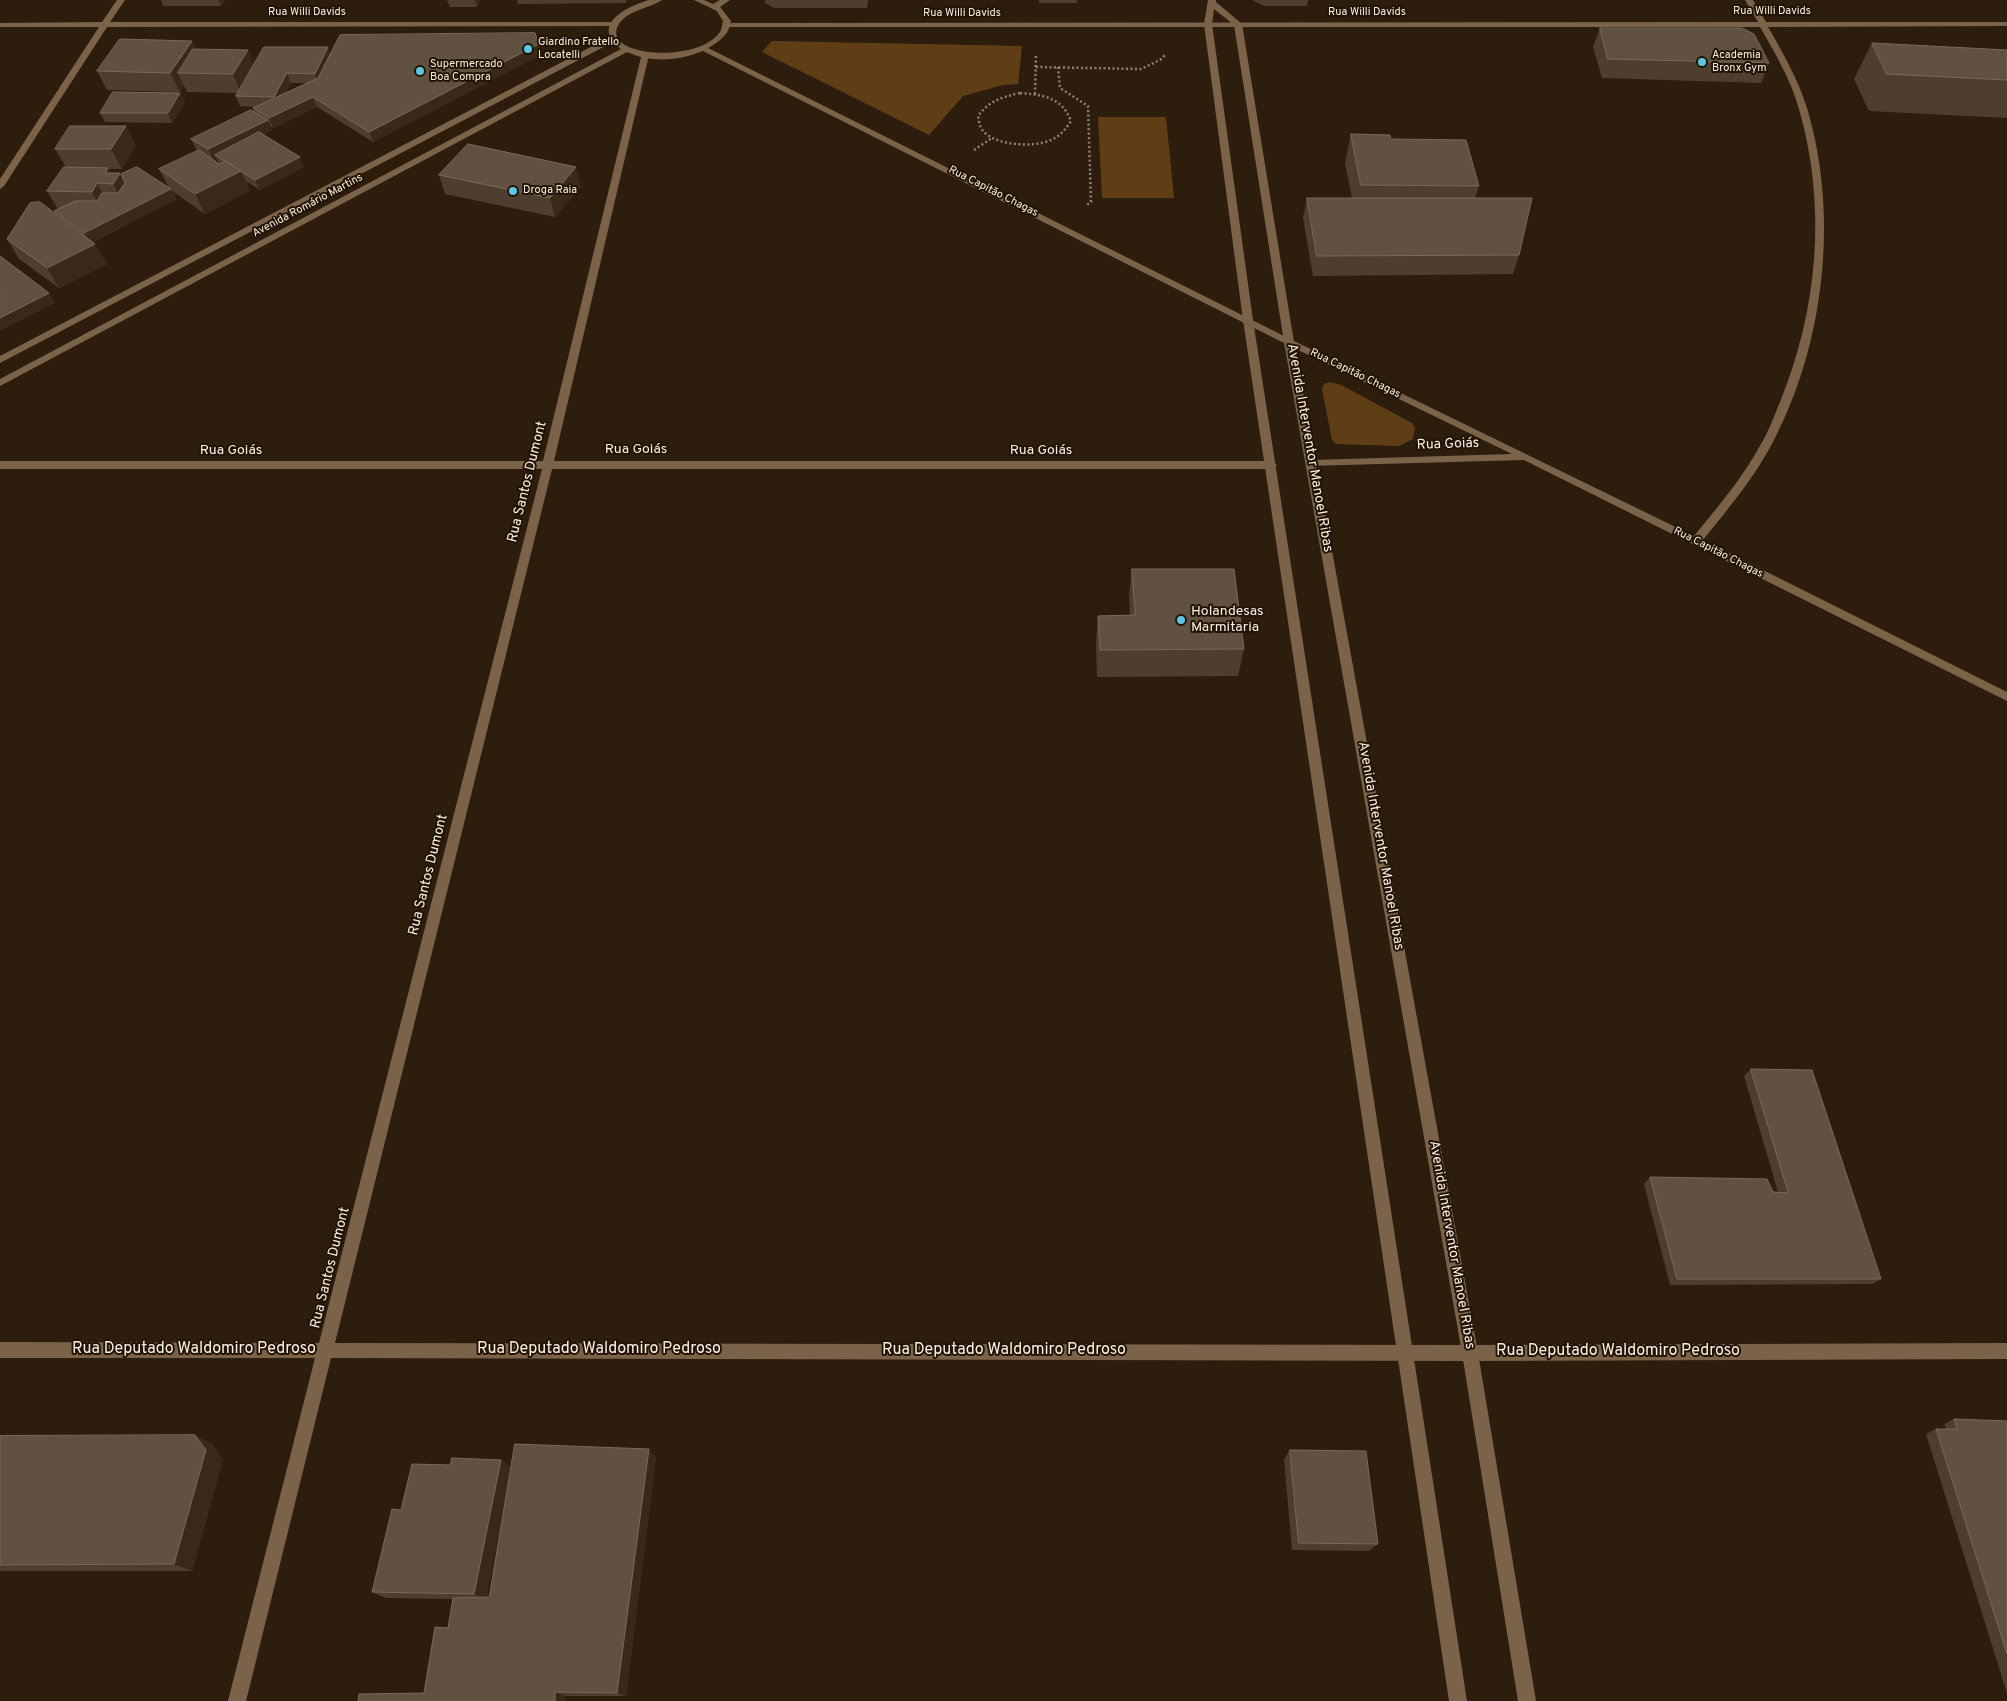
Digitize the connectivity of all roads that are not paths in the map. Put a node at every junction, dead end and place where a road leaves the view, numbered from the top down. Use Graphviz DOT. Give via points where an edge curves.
graph roads {
  1 [pos="121,0"];
  2 [pos="658,0"];
  3 [pos="698,0"];
  4 [pos="726,0"];
  5 [pos="1749,0"];
  6 [pos="1212,2"];
  7 [pos="715,6"];
  8 [pos="1762,23"];
  9 [pos="0,24"];
  10 [pos="615,24"];
  11 [pos="1208,24"];
  12 [pos="1238,24"];
  13 [pos="2007,24"];
  14 [pos="105,25"];
  15 [pos="727,25"];
  16 [pos="615,38"];
  17 [pos="626,49"];
  18 [pos="703,49"];
  19 [pos="645,55"];
  20 [pos="0,186"];
  21 [pos="1248,320"];
  22 [pos="1289,342"];
  23 [pos="0,360"];
  24 [pos="0,383"];
  25 [pos="1525,456"];
  26 [pos="548,464"];
  27 [pos="1312,464"];
  28 [pos="0,465"];
  29 [pos="1272,465"];
  30 [pos="1696,541"];
  31 [pos="2007,697"];
  32 [pos="0,1350"];
  33 [pos="326,1350"];
  34 [pos="2007,1351"];
  35 [pos="1406,1352"];
  36 [pos="1470,1352"];
  37 [pos="237,1701"];
  38 [pos="1458,1701"];
  39 [pos="1527,1701"];
  1 -- 14 [label="street"];
  2 -- 10 [label="street" via="633,8"];
  3 -- 7 [label="street"];
  4 -- 7 [label="street"];
  5 -- 8 [label="street"];
  6 -- 11 [label="street"];
  6 -- 12 [label="street"];
  7 -- 15 [label="street" via="726,18"];
  8 -- 12 [label="street, Rua Willi Davids"];
  8 -- 13 [label="street, Rua Willi Davids"];
  8 -- 30 [label="street" via="1786,66 1803,108 1813,148 1820,228 1815,296 1794,382 1766,445 1738,490"];
  9 -- 14 [label="street, Rua Willi Davids"];
  10 -- 14 [label="street, Rua Willi Davids"];
  10 -- 16 [label="street"];
  11 -- 12 [label="street, Rua Willi Davids"];
  11 -- 15 [label="street, Rua Willi Davids"];
  11 -- 21 [label="street"];
  12 -- 22 [label="street, Avenida Interventor Manoel Ribas"];
  14 -- 20 [label="street"];
  15 -- 18 [label="street" via="716,42"];
  16 -- 17 [label="street"];
  16 -- 23 [label="street, Avenida Romário Martins"];
  17 -- 19 [label="street"];
  17 -- 24 [label="street, Avenida Romário Martins"];
  18 -- 19 [label="street" via="675,56"];
  18 -- 21 [label="street, Rua Capitão Chagas"];
  19 -- 26 [label="street, Rua Santos Dumont"];
  21 -- 22 [label="street, Rua Capitão Chagas"];
  21 -- 29 [label="street"];
  22 -- 25 [label="street, Rua Capitão Chagas"];
  22 -- 27 [label="street, Avenida Interventor Manoel Ribas"];
  25 -- 27 [label="street, Rua Goiás"];
  25 -- 30 [label="street, Rua Capitão Chagas"];
  26 -- 28 [label="street, Rua Goiás"];
  26 -- 29 [label="street, Rua Goiás"];
  26 -- 33 [label="street, Rua Santos Dumont"];
  27 -- 36 [label="street, Avenida Interventor Manoel Ribas"];
  29 -- 35 [label="street"];
  30 -- 31 [label="street, Rua Capitão Chagas"];
  32 -- 33 [label="street, Rua Deputado Waldomiro Pedroso"];
  33 -- 35 [label="street, Rua Deputado Waldomiro Pedroso"];
  33 -- 37 [label="street, Rua Santos Dumont"];
  34 -- 36 [label="street, Rua Deputado Waldomiro Pedroso"];
  35 -- 36 [label="street, Rua Deputado Waldomiro Pedroso"];
  35 -- 38 [label="street"];
  36 -- 39 [label="street, Avenida Interventor Manoel Ribas"];
}
